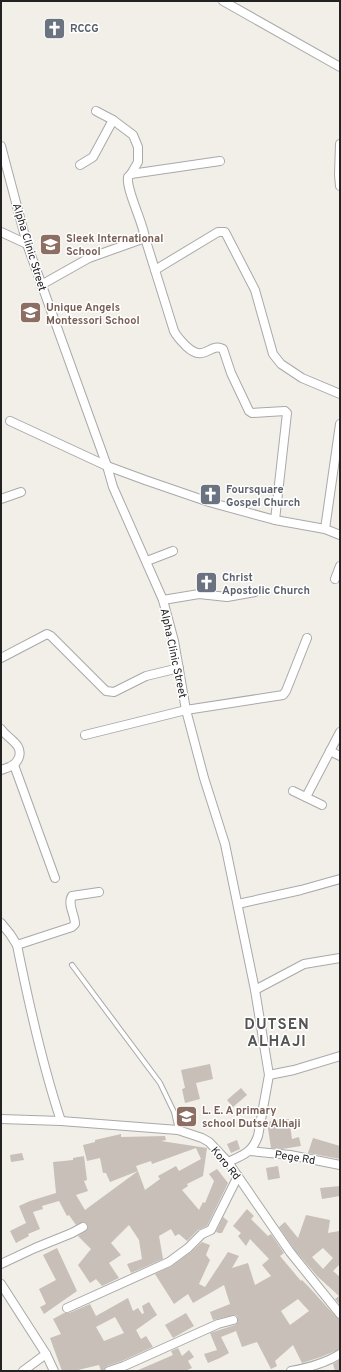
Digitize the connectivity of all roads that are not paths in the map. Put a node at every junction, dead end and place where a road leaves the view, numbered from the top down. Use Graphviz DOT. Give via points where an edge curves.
graph roads {
  1 [pos="223,1"];
  2 [pos="340,67"];
  3 [pos="96,111"];
  4 [pos="113,120"];
  5 [pos="340,144"];
  6 [pos="1,146"];
  7 [pos="220,162"];
  8 [pos="80,165"];
  9 [pos="132,174"];
  10 [pos="340,186"];
  11 [pos="1,232"];
  12 [pos="145,238"];
  13 [pos="27,244"];
  14 [pos="155,270"];
  15 [pos="41,285"];
  16 [pos="340,394"];
  17 [pos="10,421"];
  18 [pos="340,424"];
  19 [pos="107,466"];
  20 [pos="21,492"];
  21 [pos="1,499"];
  22 [pos="275,520"];
  23 [pos="325,529"];
  24 [pos="340,535"];
  25 [pos="172,551"];
  26 [pos="147,561"];
  27 [pos="340,566"];
  28 [pos="335,579"];
  29 [pos="255,592"];
  30 [pos="163,600"];
  31 [pos="306,638"];
  32 [pos="1,658"];
  33 [pos="179,668"];
  34 [pos="186,710"];
  35 [pos="1,729"];
  36 [pos="340,732"];
  37 [pos="85,735"];
  38 [pos="330,751"];
  39 [pos="340,756"];
  40 [pos="14,765"];
  41 [pos="1,770"];
  42 [pos="293,791"];
  43 [pos="306,797"];
  44 [pos="322,805"];
  45 [pos="55,878"];
  46 [pos="340,879"];
  47 [pos="99,892"];
  48 [pos="238,904"];
  49 [pos="2,926"];
  50 [pos="17,945"];
  51 [pos="340,958"];
  52 [pos="72,965"];
  53 [pos="255,990"];
  54 [pos="340,1056"];
  55 [pos="270,1075"];
  56 [pos="1,1119"];
  57 [pos="61,1121"];
  58 [pos="178,1130"];
  59 [pos="250,1151"];
  60 [pos="228,1162"];
  61 [pos="340,1165"];
  62 [pos="238,1176"];
  63 [pos="83,1227"];
  64 [pos="1,1264"];
  65 [pos="1,1284"];
  66 [pos="67,1308"];
  67 [pos="340,1314"];
  68 [pos="234,1320"];
  69 [pos="46,1354"];
  70 [pos="340,1354"];
  71 [pos="23,1371"];
  72 [pos="54,1371"];
  73 [pos="109,1371"];
  74 [pos="291,1371"];
  1 -- 2 [label="street"];
  3 -- 4 [label="street"];
  4 -- 8 [label="street" via="93,157"];
  4 -- 9 [label="street" via="133,135 138,147 138,162"];
  5 -- 10 [label="street"];
  6 -- 13 [label="street, Alpha Clinic Street"];
  7 -- 9 [label="street"];
  9 -- 12 [label="street" via="128,177 128,185"];
  11 -- 13 [label="street"];
  12 -- 14 [label="street"];
  12 -- 15 [label="street" via="89,258"];
  13 -- 15 [label="street, Alpha Clinic Street"];
  14 -- 16 [label="street" via="218,232 224,232 255,290 273,354 281,364 302,378"];
  14 -- 22 [label="street" via="176,336 192,352 202,353 217,347 223,348 249,412 287,413"];
  15 -- 19 [label="street, Alpha Clinic Street"];
  17 -- 19 [label="street"];
  18 -- 23 [label="street"];
  19 -- 22 [label="street" via="209,502"];
  19 -- 26 [label="street, Alpha Clinic Street" via="113,487"];
  20 -- 21 [label="street"];
  22 -- 23 [label="street"];
  23 -- 24 [label="street"];
  25 -- 26 [label="street"];
  26 -- 30 [label="street, Alpha Clinic Street"];
  27 -- 28 [label="street"];
  29 -- 30 [label="street" via="227,597 199,594"];
  30 -- 33 [label="street, Alpha Clinic Street"];
  31 -- 34 [label="street" via="283,695"];
  32 -- 33 [label="street" via="47,634 106,691 114,692 146,676"];
  33 -- 34 [label="street, Alpha Clinic Street"];
  34 -- 37 [label="street"];
  34 -- 48 [label="street, Alpha Clinic Street" via="225,844"];
  35 -- 40 [label="street" via="19,748 19,757"];
  36 -- 38 [label="street"];
  38 -- 39 [label="street"];
  38 -- 43 [label="street"];
  40 -- 41 [label="street"];
  40 -- 45 [label="street"];
  42 -- 43 [label="street"];
  43 -- 44 [label="street"];
  46 -- 48 [label="street"];
  47 -- 50 [label="street" via="72,896 70,904 75,924 72,927"];
  48 -- 53 [label="street, Alpha Clinic Street"];
  49 -- 50 [label="street"];
  50 -- 57 [label="street" via="33,1023"];
  51 -- 53 [label="street" via="304,964"];
  52 -- 58 [label="lane" via="160,1084 174,1112"];
  53 -- 55 [label="street, Alpha Clinic Street"];
  54 -- 55 [label="street"];
  55 -- 59 [label="street, Alpha Clinic Street" via="256,1144"];
  56 -- 57 [label="street, Koro Rd"];
  57 -- 58 [label="street, Koro Rd"];
  58 -- 60 [label="street, Koro Rd" via="209,1142"];
  59 -- 60 [label="street"];
  59 -- 61 [label="street, Pege Rd" via="290,1155"];
  60 -- 62 [label="street, Koro Rd"];
  62 -- 66 [label="street" via="211,1230 202,1234 179,1255 169,1262"];
  62 -- 67 [label="street, Koro Rd" via="290,1252"];
  63 -- 64 [label="street"];
  65 -- 69 [label="street"];
  68 -- 73 [label="street" via="218,1324"];
  69 -- 71 [label="street"];
  69 -- 72 [label="street"];
  70 -- 74 [label="street"];
}
